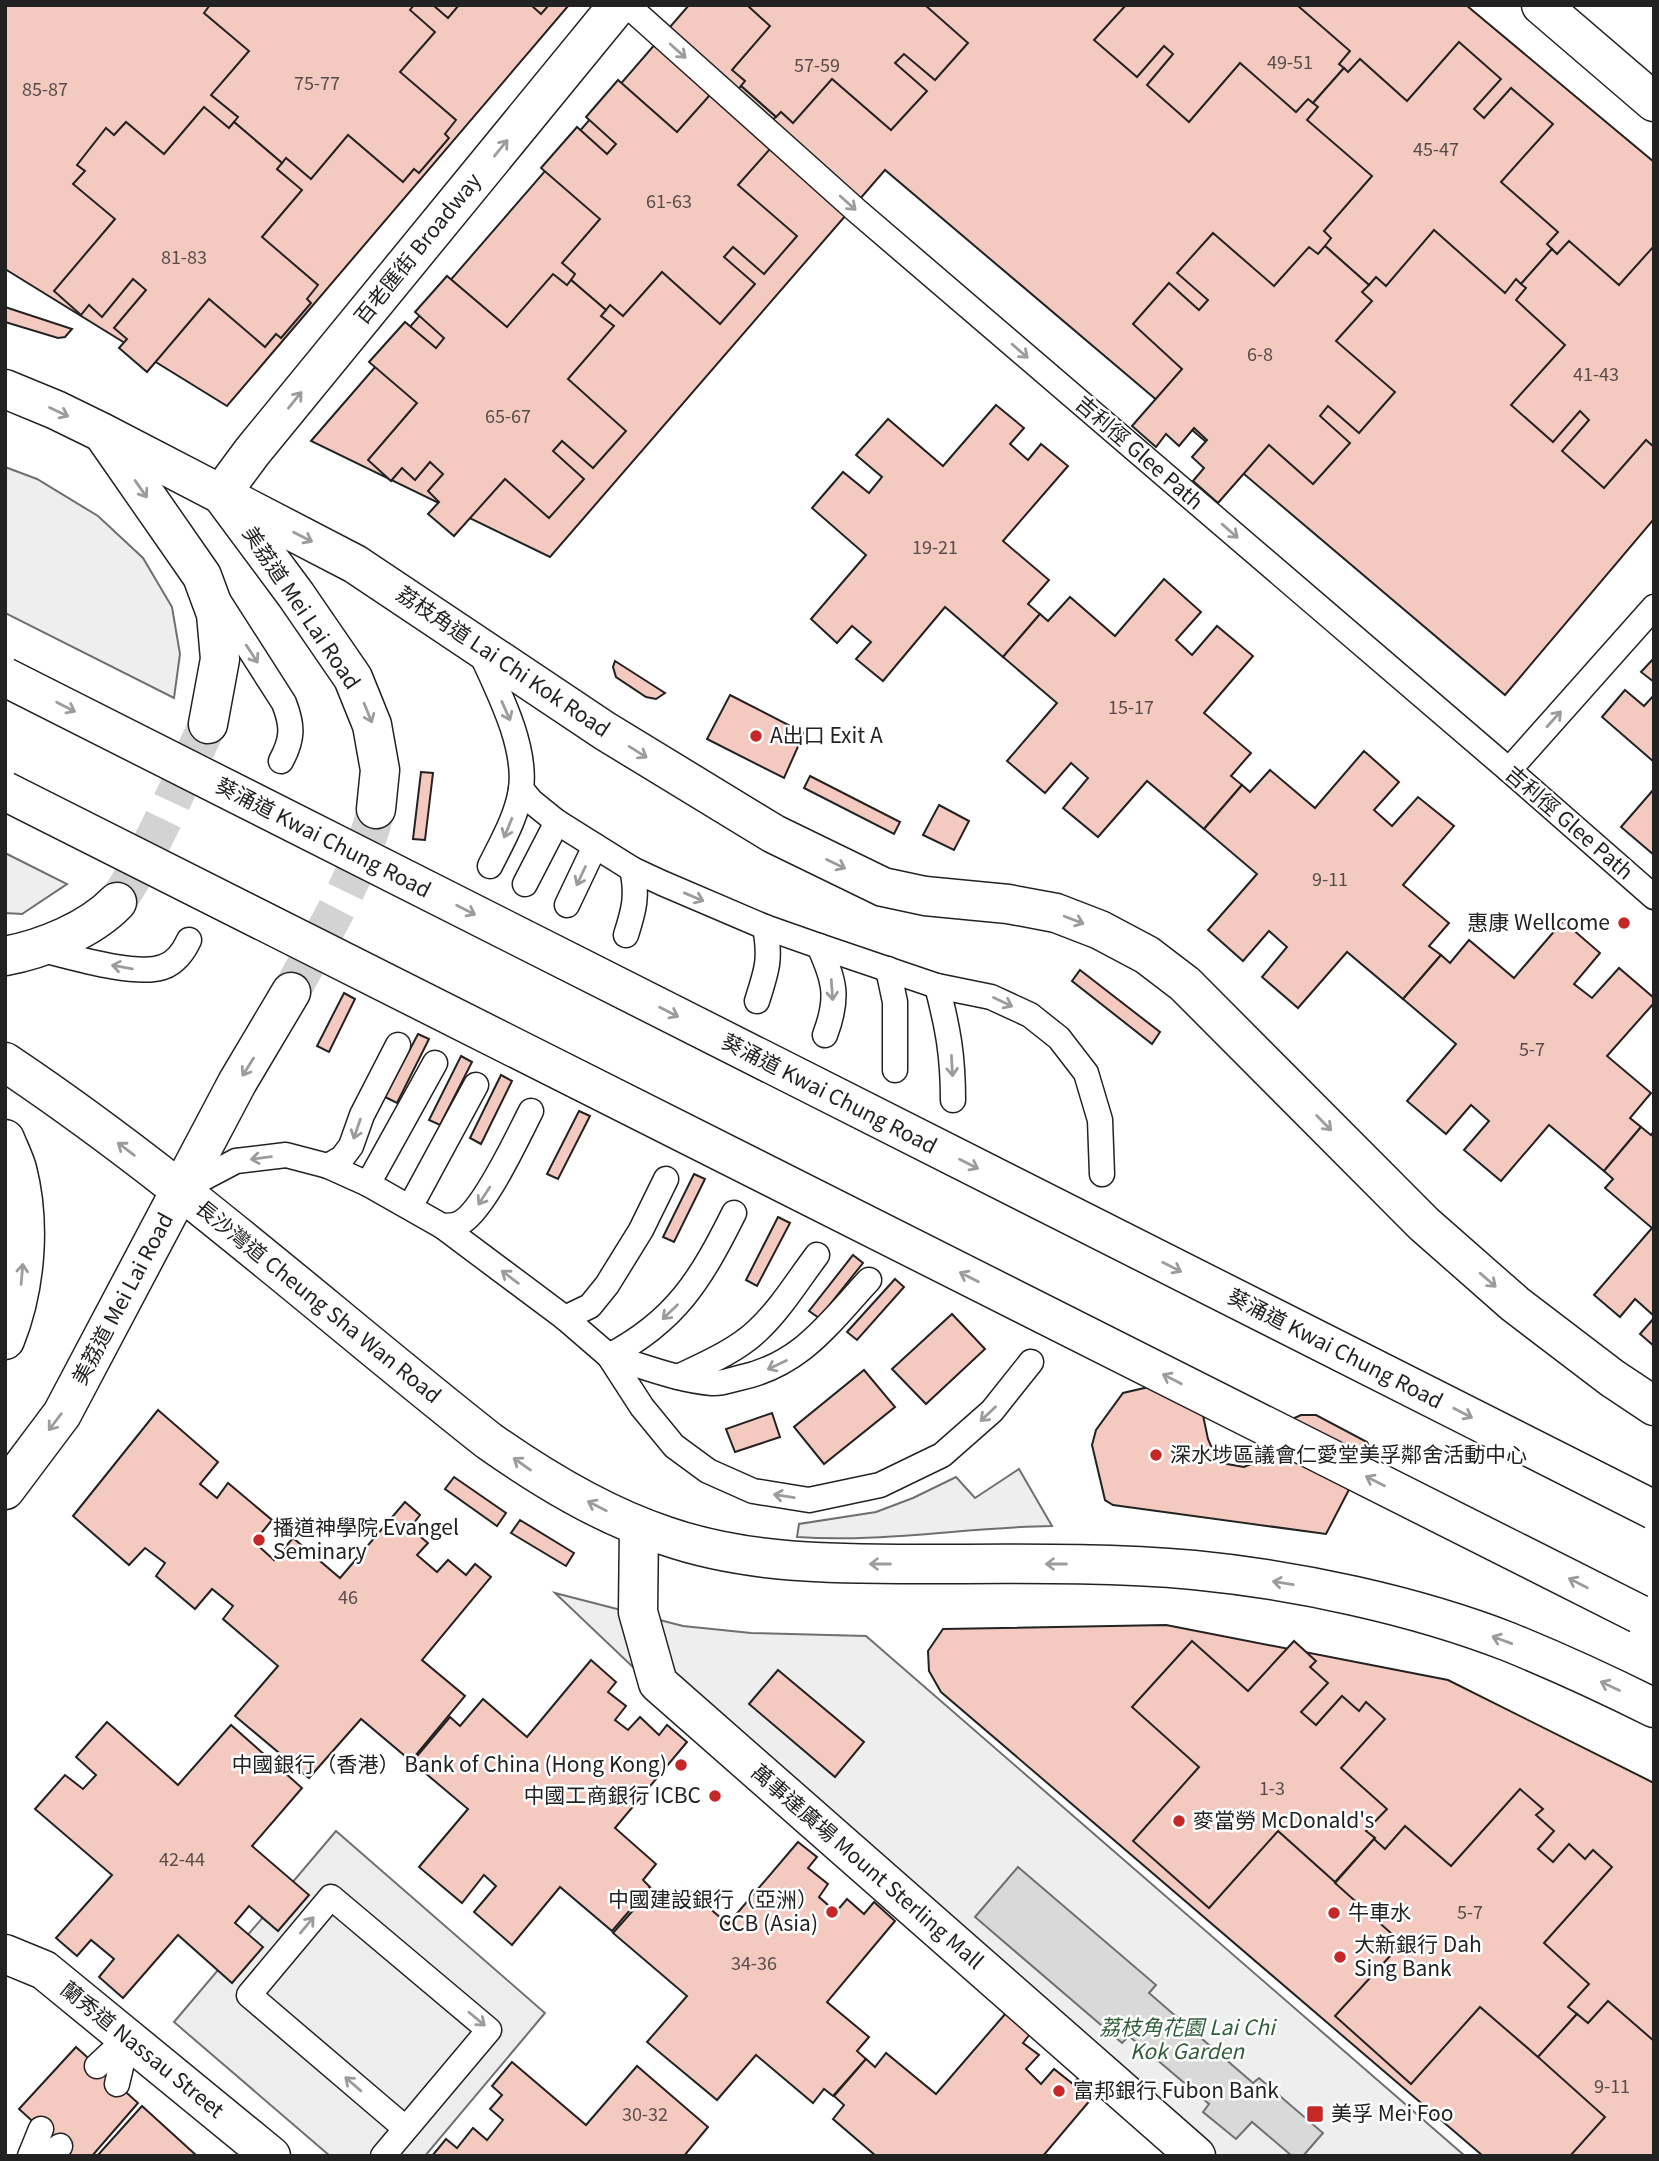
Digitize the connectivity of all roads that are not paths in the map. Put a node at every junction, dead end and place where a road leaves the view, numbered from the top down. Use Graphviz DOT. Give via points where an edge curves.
graph roads {
  1 [pos="618,5"];
  2 [pos="627,5"];
  3 [pos="1541,5"];
  4 [pos="1654,102"];
  5 [pos="9,392"];
  6 [pos="103,433"];
  7 [pos="221,494"];
  8 [pos="202,576"];
  9 [pos="1654,607"];
  10 [pos="479,648"];
  11 [pos="5,677"];
  12 [pos="208,724"];
  13 [pos="281,761"];
  14 [pos="1509,770"];
  15 [pos="521,789"];
  16 [pos="5,790"];
  17 [pos="376,809"];
  18 [pos="556,822"];
  19 [pos="595,846"];
  20 [pos="490,866"];
  21 [pos="632,869"];
  22 [pos="525,884"];
  23 [pos="1654,897"];
  24 [pos="117,902"];
  25 [pos="567,905"];
  26 [pos="765,927"];
  27 [pos="626,935"];
  28 [pos="189,940"];
  29 [pos="819,946"];
  30 [pos="22,953"];
  31 [pos="888,969"];
  32 [pos="937,986"];
  33 [pos="290,992"];
  34 [pos="757,1000"];
  35 [pos="825,1035"];
  36 [pos="398,1045"];
  37 [pos="5,1062"];
  38 [pos="435,1063"];
  39 [pos="895,1070"];
  40 [pos="476,1085"];
  41 [pos="953,1100"];
  42 [pos="531,1111"];
  43 [pos="5,1139"];
  44 [pos="328,1166"];
  45 [pos="1102,1174"];
  46 [pos="666,1179"];
  47 [pos="368,1184"];
  48 [pos="180,1190"];
  49 [pos="410,1207"];
  50 [pos="734,1213"];
  51 [pos="442,1226"];
  52 [pos="817,1255"];
  53 [pos="869,1280"];
  54 [pos="565,1318"];
  55 [pos="5,1340"];
  56 [pos="608,1356"];
  57 [pos="1031,1362"];
  58 [pos="677,1377"];
  59 [pos="1654,1406"];
  60 [pos="5,1490"];
  61 [pos="1654,1510"];
  62 [pos="639,1527"];
  63 [pos="1639,1614"];
  64 [pos="1654,1707"];
  65 [pos="5,1955"];
  66 [pos="128,2037"];
  67 [pos="97,2066"];
  68 [pos="117,2084"];
  69 [pos="405,2128"];
  70 [pos="41,2129"];
  71 [pos="30,2156"];
  72 [pos="271,2156"];
  73 [pos="383,2156"];
  74 [pos="1196,2156"];
  7 -- 1 [label="main road, 百老匯街 Broadway, one-way"];
  2 -- 14 [label="lane, 吉利徑 Glee Path, one-way" via="867,219"];
  3 -- 4 [label="main road"];
  5 -- 6 [label="main road, 荔枝角道 Lai Chi Kok Road, one-way"];
  6 -- 7 [label="main road, 荔枝角道 Lai Chi Kok Road"];
  6 -- 8 [label="main road, one-way"];
  7 -- 10 [label="main road, 荔枝角道 Lai Chi Kok Road, one-way" via="355,564"];
  7 -- 17 [label="main road, 美荔道 Mei Lai Road, one-way" via="353,678 372,725 380,770"];
  8 -- 12 [label="main road" via="216,614 220,659"];
  8 -- 13 [label="lane, one-way" via="284,703 291,721"];
  14 -- 9 [label="lane, one-way"];
  10 -- 15 [label="lane, one-way" via="511,722"];
  10 -- 59 [label="main road, 荔枝角道 Lai Chi Kok Road, one-way" via="684,781 786,840 883,887 1056,913 1147,956 1185,984 1444,1242 1515,1304"];
  11 -- 61 [label="main road, 葵涌道 Kwai Chung Road, one-way, bridge"];
  14 -- 23 [label="lane, 吉利徑 Glee Path"];
  15 -- 18 [label="lane"];
  15 -- 20 [label="lane, one-way"];
  63 -- 16 [label="main road, one-way, bridge"];
  18 -- 19 [label="lane"];
  18 -- 22 [label="lane"];
  19 -- 21 [label="lane"];
  19 -- 25 [label="lane, one-way"];
  21 -- 26 [label="lane, one-way"];
  21 -- 27 [label="lane" via="634,910"];
  24 -- 30 [label="main road" via="104,916"];
  26 -- 29 [label="lane"];
  26 -- 34 [label="lane" via="769,950"];
  28 -- 30 [label="lane, one-way" via="163,967 140,970"];
  29 -- 31 [label="lane"];
  29 -- 35 [label="lane, one-way" via="831,972 834,995"];
  31 -- 32 [label="lane"];
  31 -- 39 [label="lane" via="895,1002"];
  32 -- 41 [label="lane, one-way" via="949,1032"];
  32 -- 45 [label="lane, one-way" via="991,996 1030,1015 1059,1038 1086,1073 1100,1120"];
  33 -- 48 [label="main road, 美荔道 Mei Lai Road, one-way"];
  36 -- 44 [label="lane, one-way" via="351,1146"];
  48 -- 37 [label="main road, 長沙灣道 Cheung Sha Wan Road, one-way"];
  38 -- 47 [label="lane"];
  40 -- 49 [label="lane"];
  42 -- 51 [label="lane, one-way" via="470,1216 458,1225"];
  55 -- 43 [label="main road, one-way" via="23,1276 24,1211 17,1168"];
  44 -- 47 [label="lane"];
  44 -- 48 [label="lane, one-way" via="286,1155 236,1161"];
  46 -- 54 [label="lane" via="607,1285 590,1306"];
  47 -- 49 [label="lane"];
  48 -- 60 [label="main road, 美荔道 Mei Lai Road, one-way" via="62,1414"];
  62 -- 48 [label="main road, 長沙灣道 Cheung Sha Wan Road, one-way" via="539,1475 489,1441"];
  49 -- 51 [label="lane"];
  50 -- 56 [label="lane, one-way" via="708,1265 684,1299 657,1325"];
  54 -- 51 [label="lane, one-way"];
  52 -- 58 [label="lane" via="757,1332 718,1358"];
  53 -- 58 [label="lane, one-way" via="812,1343 793,1357 756,1375 716,1383"];
  54 -- 56 [label="lane"];
  57 -- 56 [label="lane, one-way" via="992,1411 942,1455 880,1485 809,1500 753,1490 708,1471 674,1446"];
  56 -- 58 [label="lane"];
  64 -- 62 [label="main road, 長沙灣道 Cheung Sha Wan Road, one-way" via="1506,1641 1312,1588 1195,1570 755,1558"];
  62 -- 74 [label="main road, 萬事達廣場 Mount Sterling Mall" via="638,1612 658,1683"];
  65 -- 66 [label="main road, 蘭秀道 Nassau Street" via="44,1970"];
  66 -- 67 [label="lane"];
  66 -- 68 [label="lane"];
  66 -- 72 [label="main road, 蘭秀道 Nassau Street"];
  69 -- 69 [label="lane, one-way" via="249,1995 331,1897 489,2029"];
  69 -- 73 [label="lane"];
  70 -- 71 [label="lane"];
}
